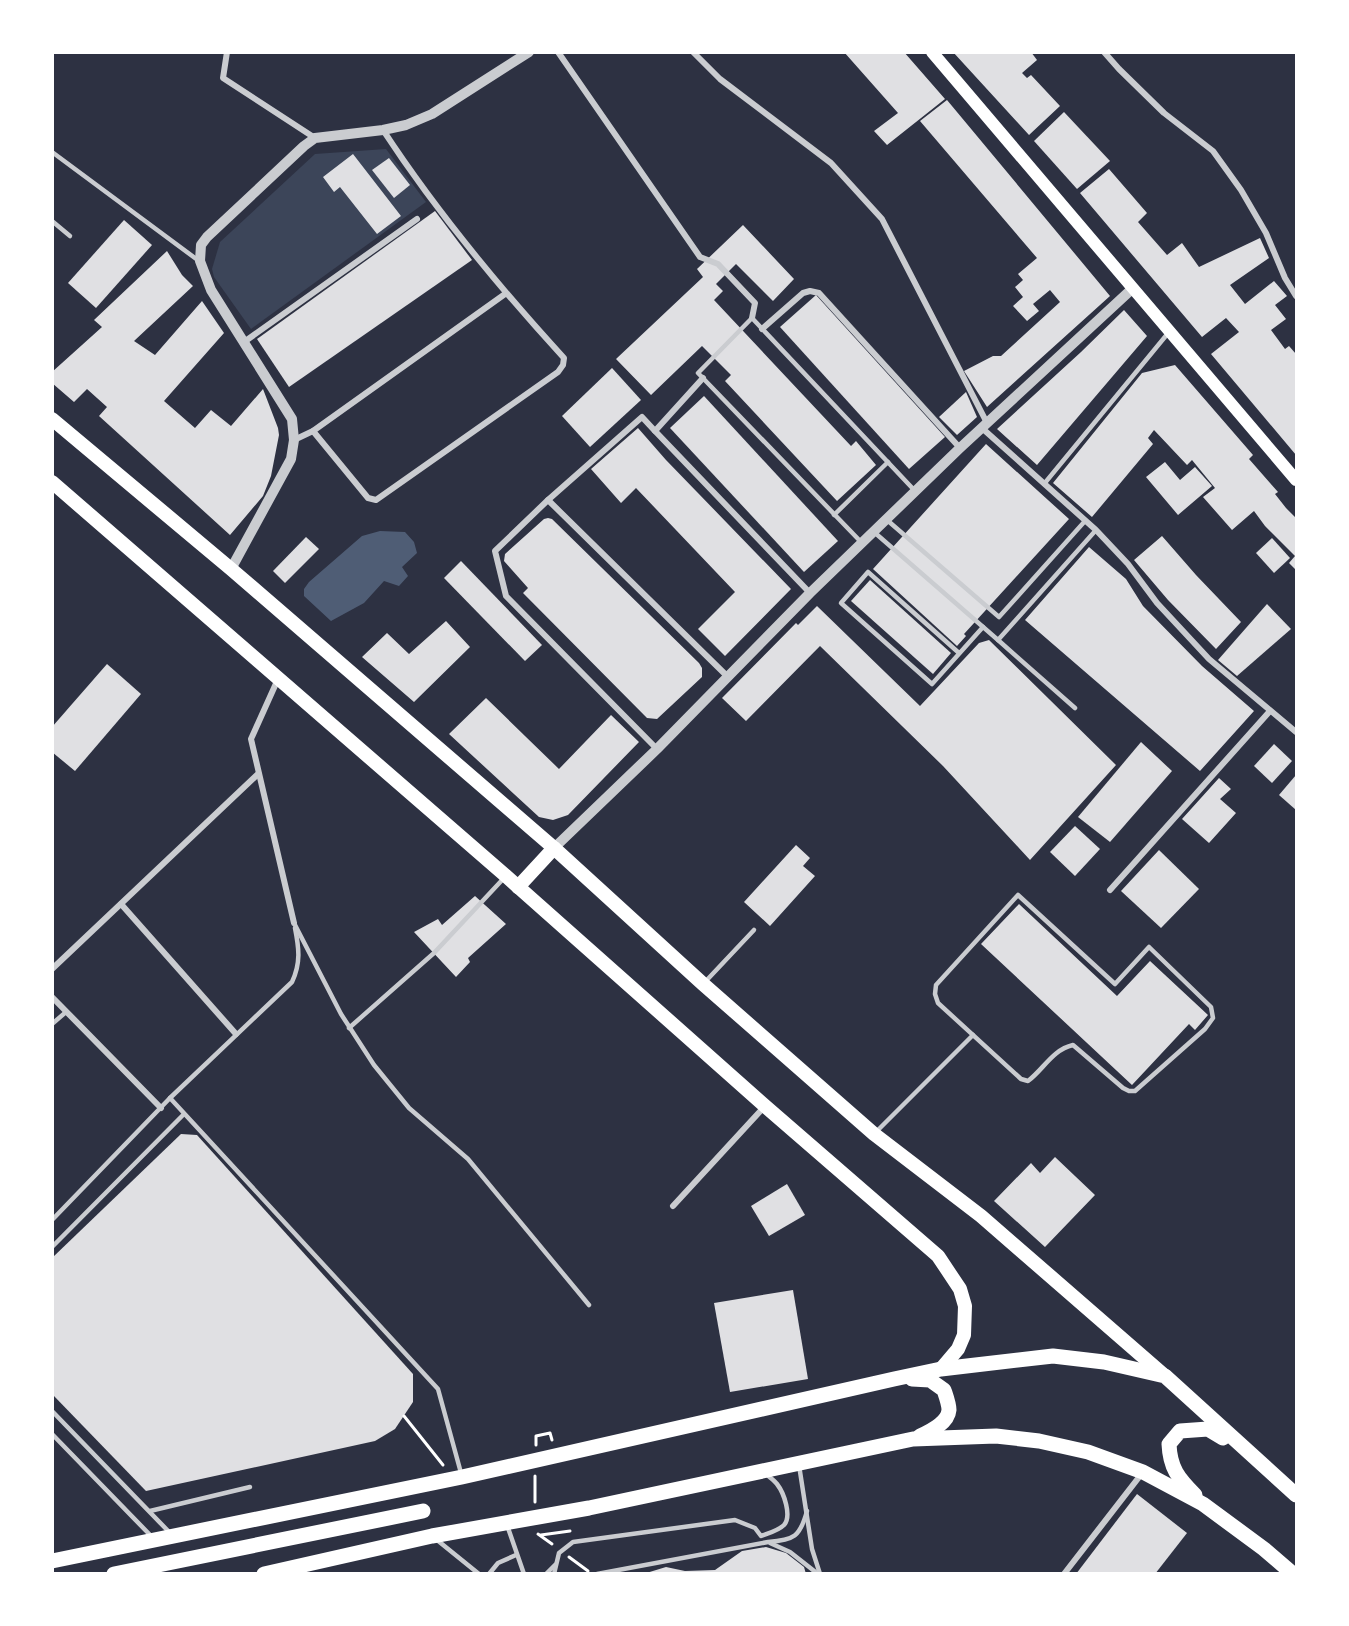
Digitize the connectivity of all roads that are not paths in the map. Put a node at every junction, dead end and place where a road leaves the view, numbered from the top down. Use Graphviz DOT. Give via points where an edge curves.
graph roads {
  1 [pos="227,52"];
  2 [pos="529,52"];
  3 [pos="558,52"];
  4 [pos="693,52"];
  5 [pos="932,52"];
  6 [pos="1104,52"];
  7 [pos="383,130"];
  8 [pos="315,138"];
  9 [pos="52,152"];
  10 [pos="417,219"];
  11 [pos="52,221"];
  12 [pos="70,236"];
  13 [pos="200,261"];
  14 [pos="1133,288"];
  15 [pos="506,294"];
  16 [pos="1296,296"];
  17 [pos="752,318"];
  18 [pos="762,329"];
  19 [pos="1169,332"];
  20 [pos="244,342"];
  21 [pos="703,378"];
  22 [pos="52,419"];
  23 [pos="985,426"];
  24 [pos="313,431"];
  25 [pos="655,431"];
  26 [pos="294,440"];
  27 [pos="960,448"];
  28 [pos="888,462"];
  29 [pos="1296,480"];
  30 [pos="52,482"];
  31 [pos="1044,484"];
  32 [pos="916,492"];
  33 [pos="548,500"];
  34 [pos="834,515"];
  35 [pos="887,520"];
  36 [pos="1085,521"];
  37 [pos="1096,530"];
  38 [pos="874,532"];
  39 [pos="862,543"];
  40 [pos="231,569"];
  41 [pos="810,593"];
  42 [pos="983,627"];
  43 [pos="998,640"];
  44 [pos="959,653"];
  45 [pos="727,676"];
  46 [pos="278,679"];
  47 [pos="1075,708"];
  48 [pos="1270,711"];
  49 [pos="1296,732"];
  50 [pos="657,749"];
  51 [pos="258,774"];
  52 [pos="554,848"];
  53 [pos="506,876"];
  54 [pos="518,887"];
  55 [pos="1110,890"];
  56 [pos="121,904"];
  57 [pos="294,923"];
  58 [pos="754,930"];
  59 [pos="52,969"];
  60 [pos="703,984"];
  61 [pos="52,997"];
  62 [pos="66,1012"];
  63 [pos="52,1024"];
  64 [pos="349,1028"];
  65 [pos="236,1034"];
  66 [pos="973,1035"];
  67 [pos="170,1098"];
  68 [pos="765,1106"];
  69 [pos="160,1108"];
  70 [pos="184,1114"];
  71 [pos="874,1134"];
  72 [pos="673,1206"];
  73 [pos="52,1220"];
  74 [pos="52,1247"];
  75 [pos="589,1305"];
  76 [pos="941,1369"];
  77 [pos="1165,1376"];
  78 [pos="894,1379"];
  79 [pos="52,1411"];
  80 [pos="52,1434"];
  81 [pos="913,1439"];
  82 [pos="1252,1455"];
  83 [pos="798,1462"];
  84 [pos="761,1470"];
  85 [pos="1143,1472"];
  86 [pos="462,1477"];
  87 [pos="250,1487"];
  88 [pos="1296,1495"];
  89 [pos="1203,1504"];
  90 [pos="150,1511"];
  91 [pos="423,1511"];
  92 [pos="807,1511"];
  93 [pos="506,1522"];
  94 [pos="173,1536"];
  95 [pos="432,1536"];
  96 [pos="761,1536"];
  97 [pos="155,1540"];
  98 [pos="768,1542"];
  99 [pos="516,1555"];
  100 [pos="52,1561"];
  101 [pos="556,1564"];
  102 [pos="114,1574"];
  103 [pos="264,1574"];
  104 [pos="479,1574"];
  105 [pos="489,1574"];
  106 [pos="524,1574"];
  107 [pos="546,1574"];
  108 [pos="554,1574"];
  109 [pos="597,1574"];
  110 [pos="819,1574"];
  111 [pos="1064,1574"];
  112 [pos="1293,1574"];
  1 -- 8 [label="street" via="223,78"];
  2 -- 7 [label="street" via="432,114"];
  3 -- 17 [label="street" via="700,257 718,264 755,303"];
  4 -- 23 [label="street" via="720,79 831,163 882,219"];
  5 -- 14 [label="main road"];
  6 -- 16 [label="street" via="1164,113 1212,151 1266,233"];
  7 -- 8 [label="street"];
  7 -- 15 [label="street"];
  8 -- 13 [label="street" via="207,237 201,246"];
  9 -- 13 [label="lane"];
  10 -- 20 [label="street"];
  11 -- 12 [label="lane"];
  13 -- 20 [label="street" via="211,290"];
  14 -- 19 [label="main road"];
  14 -- 23 [label="street"];
  15 -- 24 [label="street"];
  15 -- 24 [label="street" via="564,358 558,372 375,500 368,498"];
  17 -- 18 [label="lane"];
  17 -- 21 [label="lane" via="698,373"];
  18 -- 27 [label="street" via="803,293 819,293"];
  18 -- 28 [label="lane"];
  19 -- 29 [label="main road"];
  19 -- 31 [label="lane"];
  20 -- 26 [label="street" via="292,418"];
  21 -- 25 [label="street"];
  21 -- 34 [label="lane"];
  22 -- 40 [label="main road"];
  23 -- 27 [label="street"];
  23 -- 31 [label="street"];
  24 -- 26 [label="street"];
  25 -- 33 [label="street" via="642,417"];
  25 -- 41 [label="street"];
  26 -- 40 [label="street" via="291,459"];
  27 -- 32 [label="street"];
  28 -- 32 [label="lane"];
  28 -- 34 [label="lane"];
  30 -- 46 [label="main road"];
  31 -- 36 [label="street"];
  32 -- 35 [label="street"];
  33 -- 45 [label="street"];
  33 -- 50 [label="street" via="495,551 506,596"];
  34 -- 39 [label="lane"];
  35 -- 36 [label="lane" via="999,617"];
  35 -- 38 [label="street"];
  36 -- 37 [label="street"];
  37 -- 43 [label="lane"];
  37 -- 48 [label="street" via="1209,659"];
  38 -- 39 [label="street"];
  38 -- 42 [label="lane"];
  39 -- 41 [label="street"];
  40 -- 52 [label="main road"];
  41 -- 45 [label="street"];
  42 -- 43 [label="lane"];
  42 -- 44 [label="lane"];
  43 -- 47 [label="lane"];
  44 -- 44 [label="lane" via="932,684 841,603 868,572"];
  45 -- 50 [label="street"];
  46 -- 51 [label="street" via="251,739"];
  46 -- 53 [label="main road"];
  48 -- 49 [label="street"];
  48 -- 55 [label="street"];
  50 -- 52 [label="street"];
  51 -- 56 [label="street"];
  51 -- 57 [label="street"];
  52 -- 54 [label="main road"];
  52 -- 60 [label="main road"];
  53 -- 54 [label="main road"];
  53 -- 64 [label="lane" via="434,953"];
  54 -- 68 [label="main road"];
  56 -- 59 [label="street"];
  56 -- 65 [label="street"];
  57 -- 64 [label="lane"];
  57 -- 65 [label="lane" via="300,952 292,982"];
  58 -- 60 [label="lane"];
  60 -- 71 [label="main road"];
  61 -- 62 [label="street"];
  62 -- 63 [label="lane"];
  62 -- 69 [label="street"];
  64 -- 75 [label="lane" via="410,1108 468,1159"];
  65 -- 67 [label="lane"];
  66 -- 66 [label="lane" via="1021,1079 1028,1081 1056,1052 1073,1045 1129,1091 1135,1091 1198,1037 1213,1018 1211,1007 1149,947 1114,984 1018,895 936,986 938,1003"];
  66 -- 71 [label="lane"];
  67 -- 69 [label="lane"];
  67 -- 70 [label="lane"];
  68 -- 72 [label="street"];
  68 -- 76 [label="main road" via="938,1256 960,1289 965,1306 964,1335"];
  69 -- 73 [label="lane"];
  70 -- 74 [label="lane"];
  70 -- 86 [label="lane" via="438,1389"];
  71 -- 77 [label="main road" via="981,1216"];
  76 -- 77 [label="highway" via="1053,1356 1104,1362"];
  76 -- 78 [label="highway"];
  77 -- 82 [label="highway"];
  78 -- 81 [label="highway" via="930,1380 944,1390 949,1410 945,1419"];
  78 -- 86 [label="highway"];
  79 -- 90 [label="lane"];
  80 -- 97 [label="lane"];
  81 -- 83 [label="highway"];
  81 -- 85 [label="highway" via="996,1436 1039,1441 1088,1452"];
  82 -- 88 [label="highway"];
  82 -- 89 [label="highway" via="1208,1428 1180,1431 1169,1444 1170,1461 1179,1478"];
  83 -- 84 [label="highway"];
  83 -- 92 [label="lane"];
  84 -- 93 [label="highway"];
  84 -- 96 [label="lane" via="777,1484 788,1515 779,1529"];
  85 -- 89 [label="highway"];
  85 -- 111 [label="street"];
  86 -- 94 [label="highway"];
  87 -- 90 [label="lane"];
  89 -- 112 [label="highway"];
  90 -- 94 [label="lane"];
  91 -- 102 [label="highway"];
  92 -- 98 [label="lane" via="797,1536"];
  92 -- 110 [label="lane"];
  93 -- 95 [label="highway"];
  93 -- 99 [label="lane"];
  94 -- 97 [label="highway"];
  95 -- 103 [label="highway"];
  95 -- 104 [label="lane"];
  96 -- 98 [label="lane"];
  96 -- 101 [label="lane" via="755,1528 735,1520 585,1540 573,1542 559,1553"];
  97 -- 100 [label="highway"];
  98 -- 109 [label="lane"];
  98 -- 110 [label="lane" via="790,1552"];
  99 -- 105 [label="lane" via="498,1563"];
  99 -- 106 [label="lane"];
  101 -- 107 [label="lane"];
  101 -- 108 [label="lane"];
}
